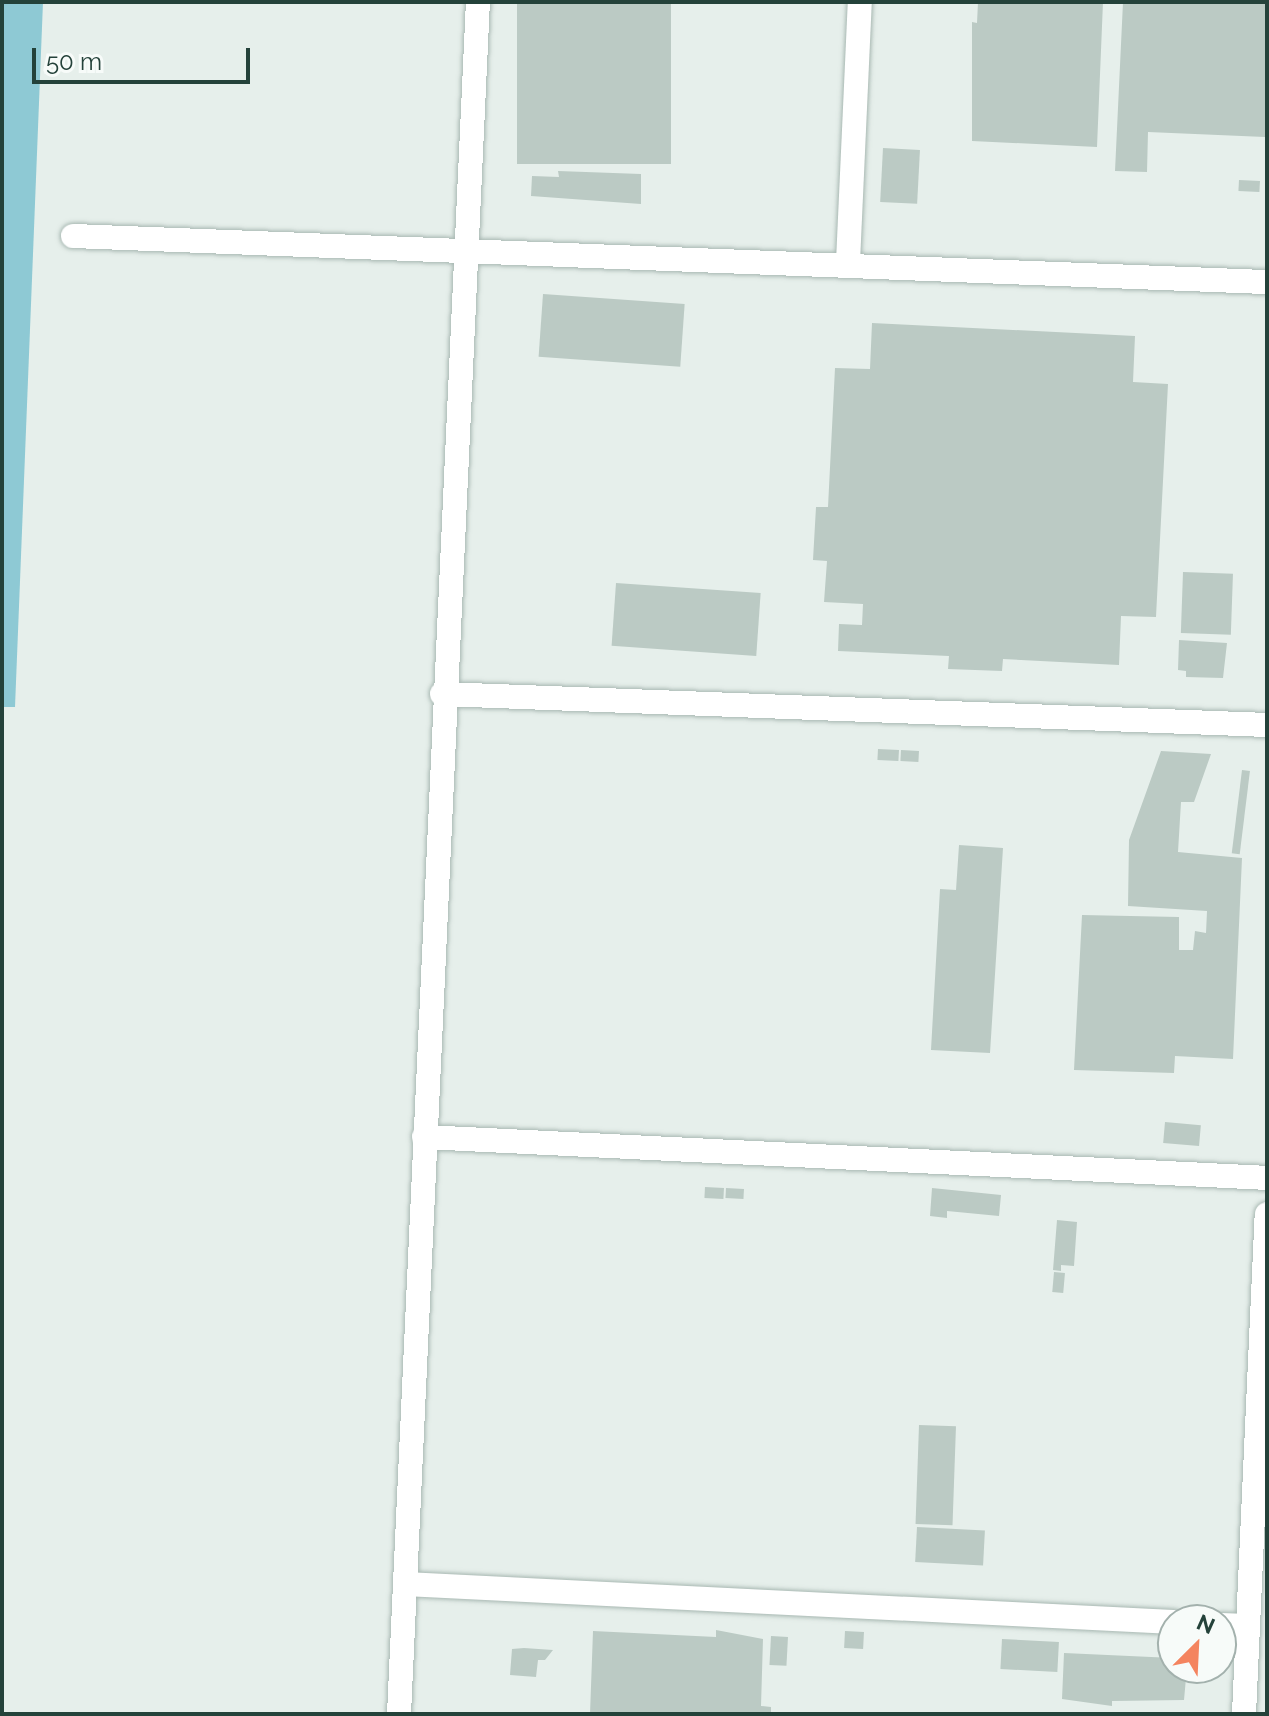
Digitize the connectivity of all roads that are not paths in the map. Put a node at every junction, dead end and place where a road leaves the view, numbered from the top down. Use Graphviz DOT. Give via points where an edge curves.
graph roads {
  1 [pos="478,2"];
  2 [pos="860,2"];
  3 [pos="73,236"];
  4 [pos="467,249"];
  5 [pos="848,262"];
  6 [pos="1267,282"];
  7 [pos="442,694"];
  8 [pos="1267,725"];
  9 [pos="424,1137"];
  10 [pos="1267,1178"];
  11 [pos="1267,1215"];
  12 [pos="405,1584"];
  13 [pos="1157,1621"];
  14 [pos="1237,1626"];
  15 [pos="1248,1626"];
  16 [pos="399,1714"];
  17 [pos="1244,1714"];
  1 -- 4 [label="lane"];
  2 -- 5 [label="lane"];
  3 -- 4 [label="lane"];
  4 -- 5 [label="lane"];
  4 -- 7 [label="lane"];
  5 -- 6 [label="lane"];
  7 -- 8 [label="lane"];
  7 -- 9 [label="lane"];
  9 -- 10 [label="lane"];
  9 -- 12 [label="lane"];
  11 -- 15 [label="lane"];
  12 -- 13 [label="lane"];
  12 -- 16 [label="lane"];
  14 -- 15 [label="lane"];
  15 -- 17 [label="lane"];
}
